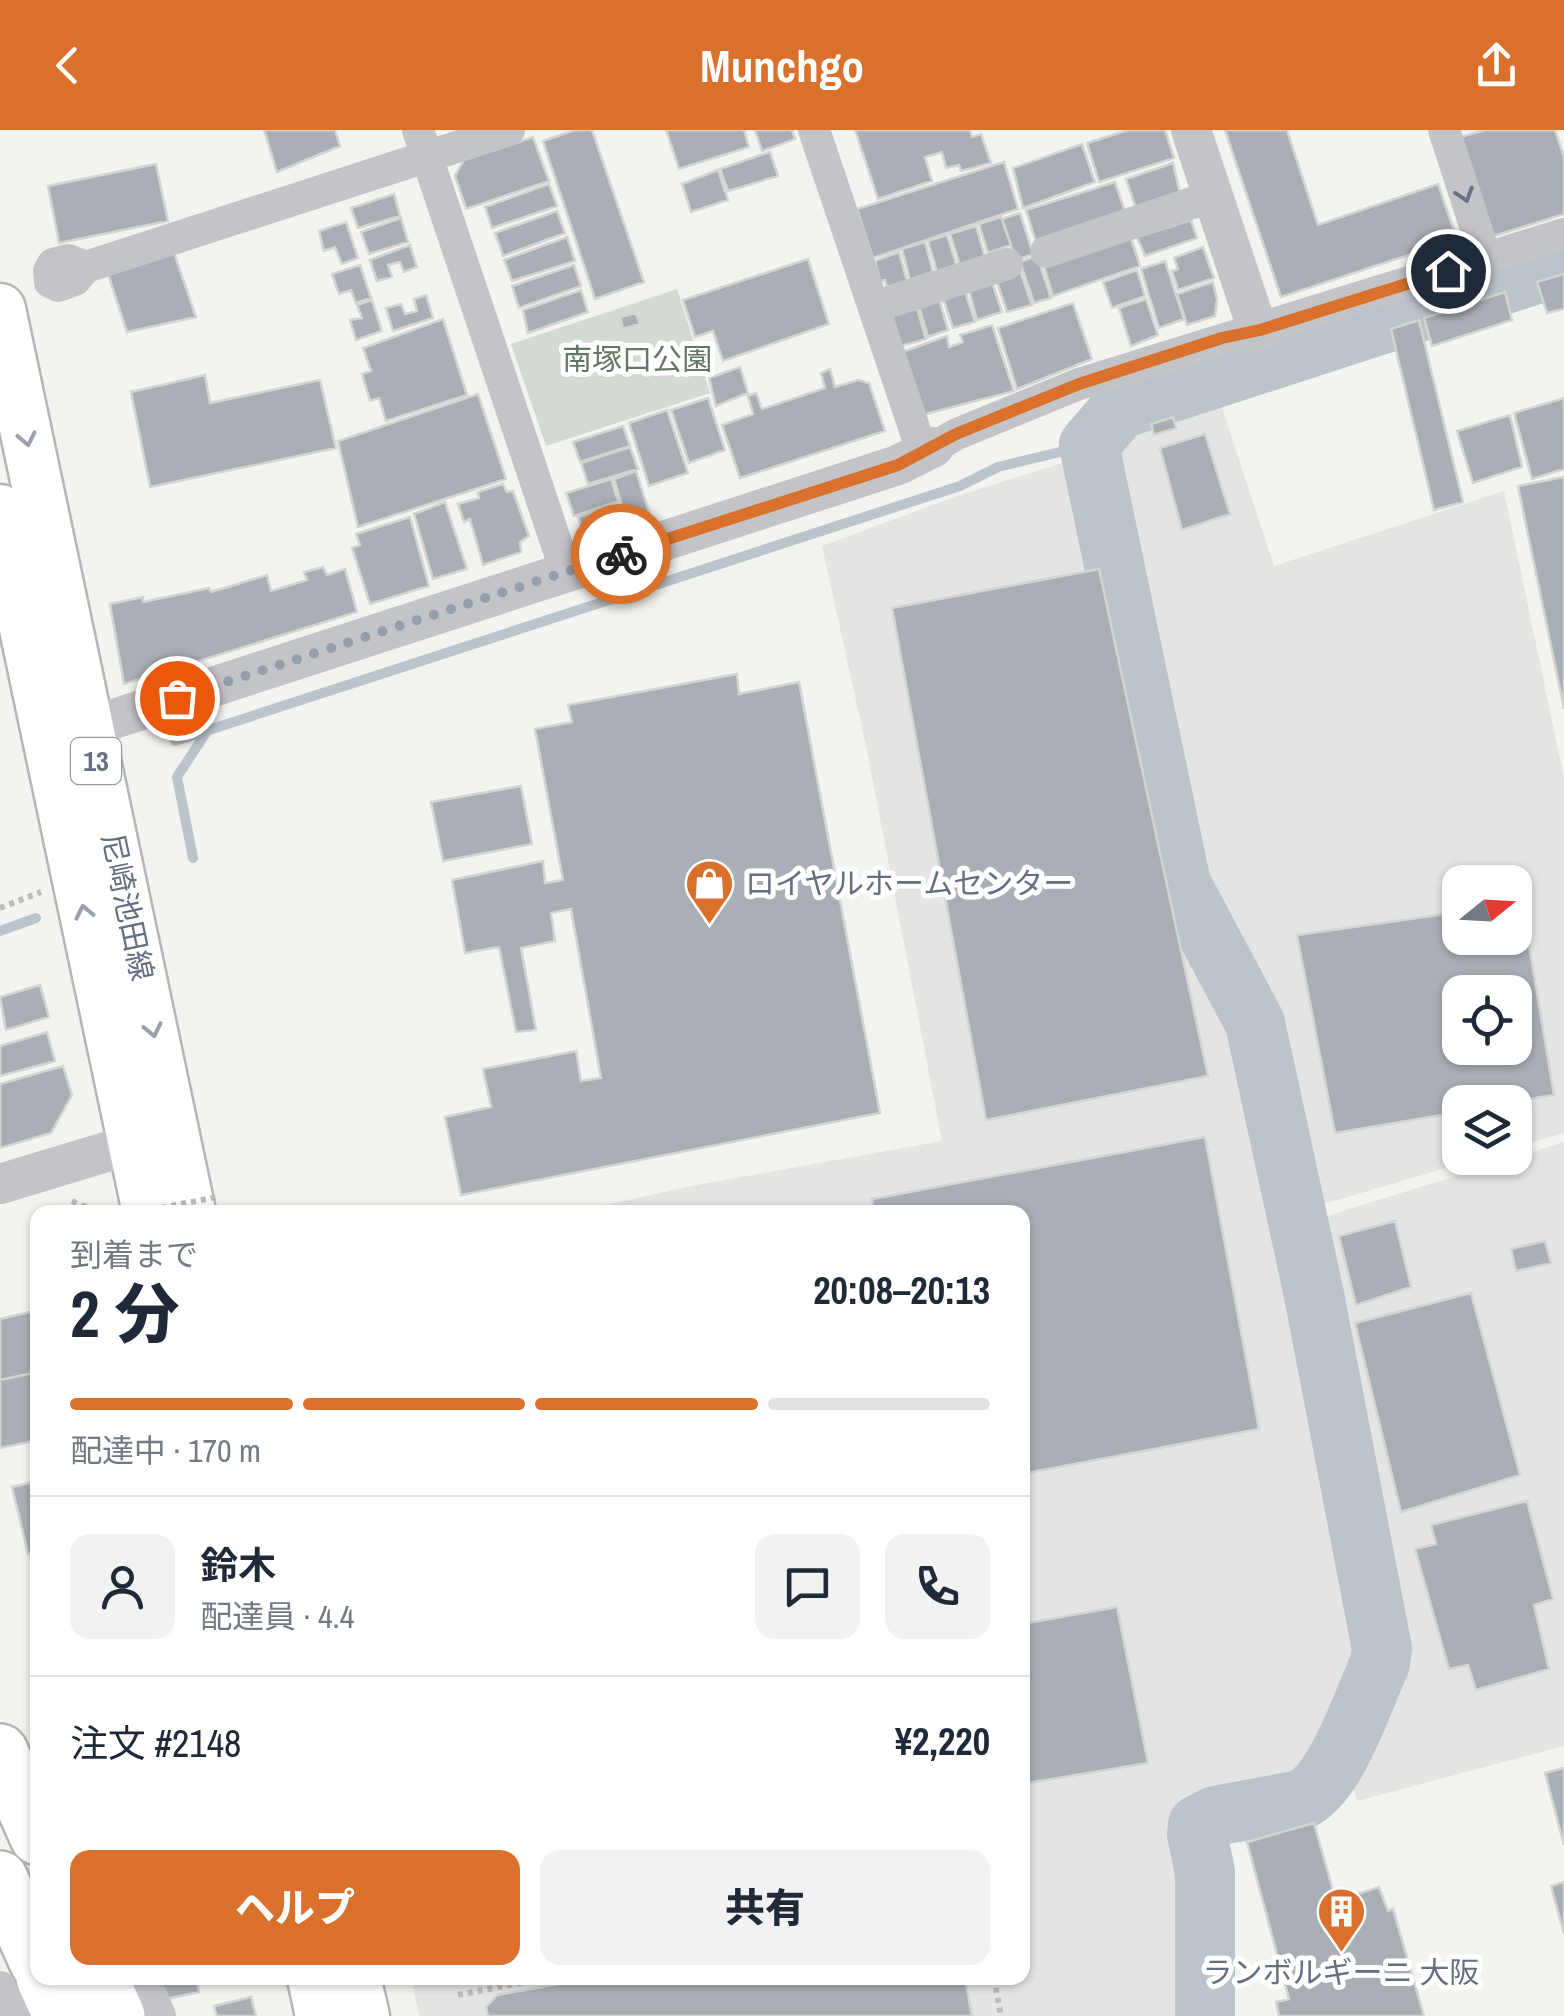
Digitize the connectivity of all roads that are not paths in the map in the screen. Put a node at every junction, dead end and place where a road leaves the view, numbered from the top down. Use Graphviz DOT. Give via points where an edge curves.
graph roads {
  1 [pos="509,130"];
  2 [pos="814,130"];
  3 [pos="1191,130"];
  4 [pos="1444,130"];
  5 [pos="423,143"];
  6 [pos="1213,196"];
  7 [pos="1564,234"];
  8 [pos="1046,252"];
  9 [pos="1486,259"];
  10 [pos="1007,264"];
  11 [pos="86,266"];
  12 [pos="874,308"];
  13 [pos="0,309"];
  14 [pos="1258,331"];
  15 [pos="928,451"];
  16 [pos="0,510"];
  17 [pos="566,572"];
  18 [pos="68,734"];
  19 [pos="154,1138"];
  20 [pos="0,1184"];
  21 [pos="146,1205"];
  22 [pos="203,1205"];
  23 [pos="30,1847"];
  24 [pos="0,1854"];
  25 [pos="0,1878"];
  26 [pos="30,1945"];
  27 [pos="47,1985"];
  28 [pos="103,1985"];
  29 [pos="147,1985"];
  30 [pos="315,1985"];
  31 [pos="357,1985"];
  32 [pos="0,1987"];
  33 [pos="13,2016"];
  34 [pos="61,2016"];
  35 [pos="117,2016"];
  36 [pos="160,2016"];
  37 [pos="322,2016"];
  38 [pos="364,2016"];
  1 -- 5 [label="street"];
  2 -- 12 [label="street"];
  3 -- 6 [label="street"];
  4 -- 9 [label="street, one-way"];
  5 -- 11 [label="street"];
  5 -- 17 [label="street"];
  6 -- 8 [label="street"];
  6 -- 14 [label="street"];
  7 -- 9 [label="street"];
  9 -- 14 [label="street"];
  10 -- 12 [label="street"];
  12 -- 15 [label="street"];
  13 -- 18 [label="main road, 尼崎池田線 / 13, one-way"];
  14 -- 15 [label="street" via="1079,384"];
  15 -- 17 [label="street"];
  16 -- 18 [label="main road, 尼崎池田線 / 13"];
  17 -- 18 [label="street"];
  18 -- 19 [label="main road, 尼崎池田線 / 13"];
  19 -- 20 [label="street"];
  19 -- 21 [label="main road, 尼崎池田線 / 13"];
  19 -- 22 [label="main road, 尼崎池田線 / 13"];
  23 -- 24 [label="street"];
  25 -- 26 [label="highway"];
  27 -- 34 [label="highway"];
  28 -- 35 [label="highway"];
  29 -- 36 [label="street"];
  30 -- 37 [label="main road"];
  31 -- 38 [label="main road"];
  32 -- 33 [label="street"];
}
